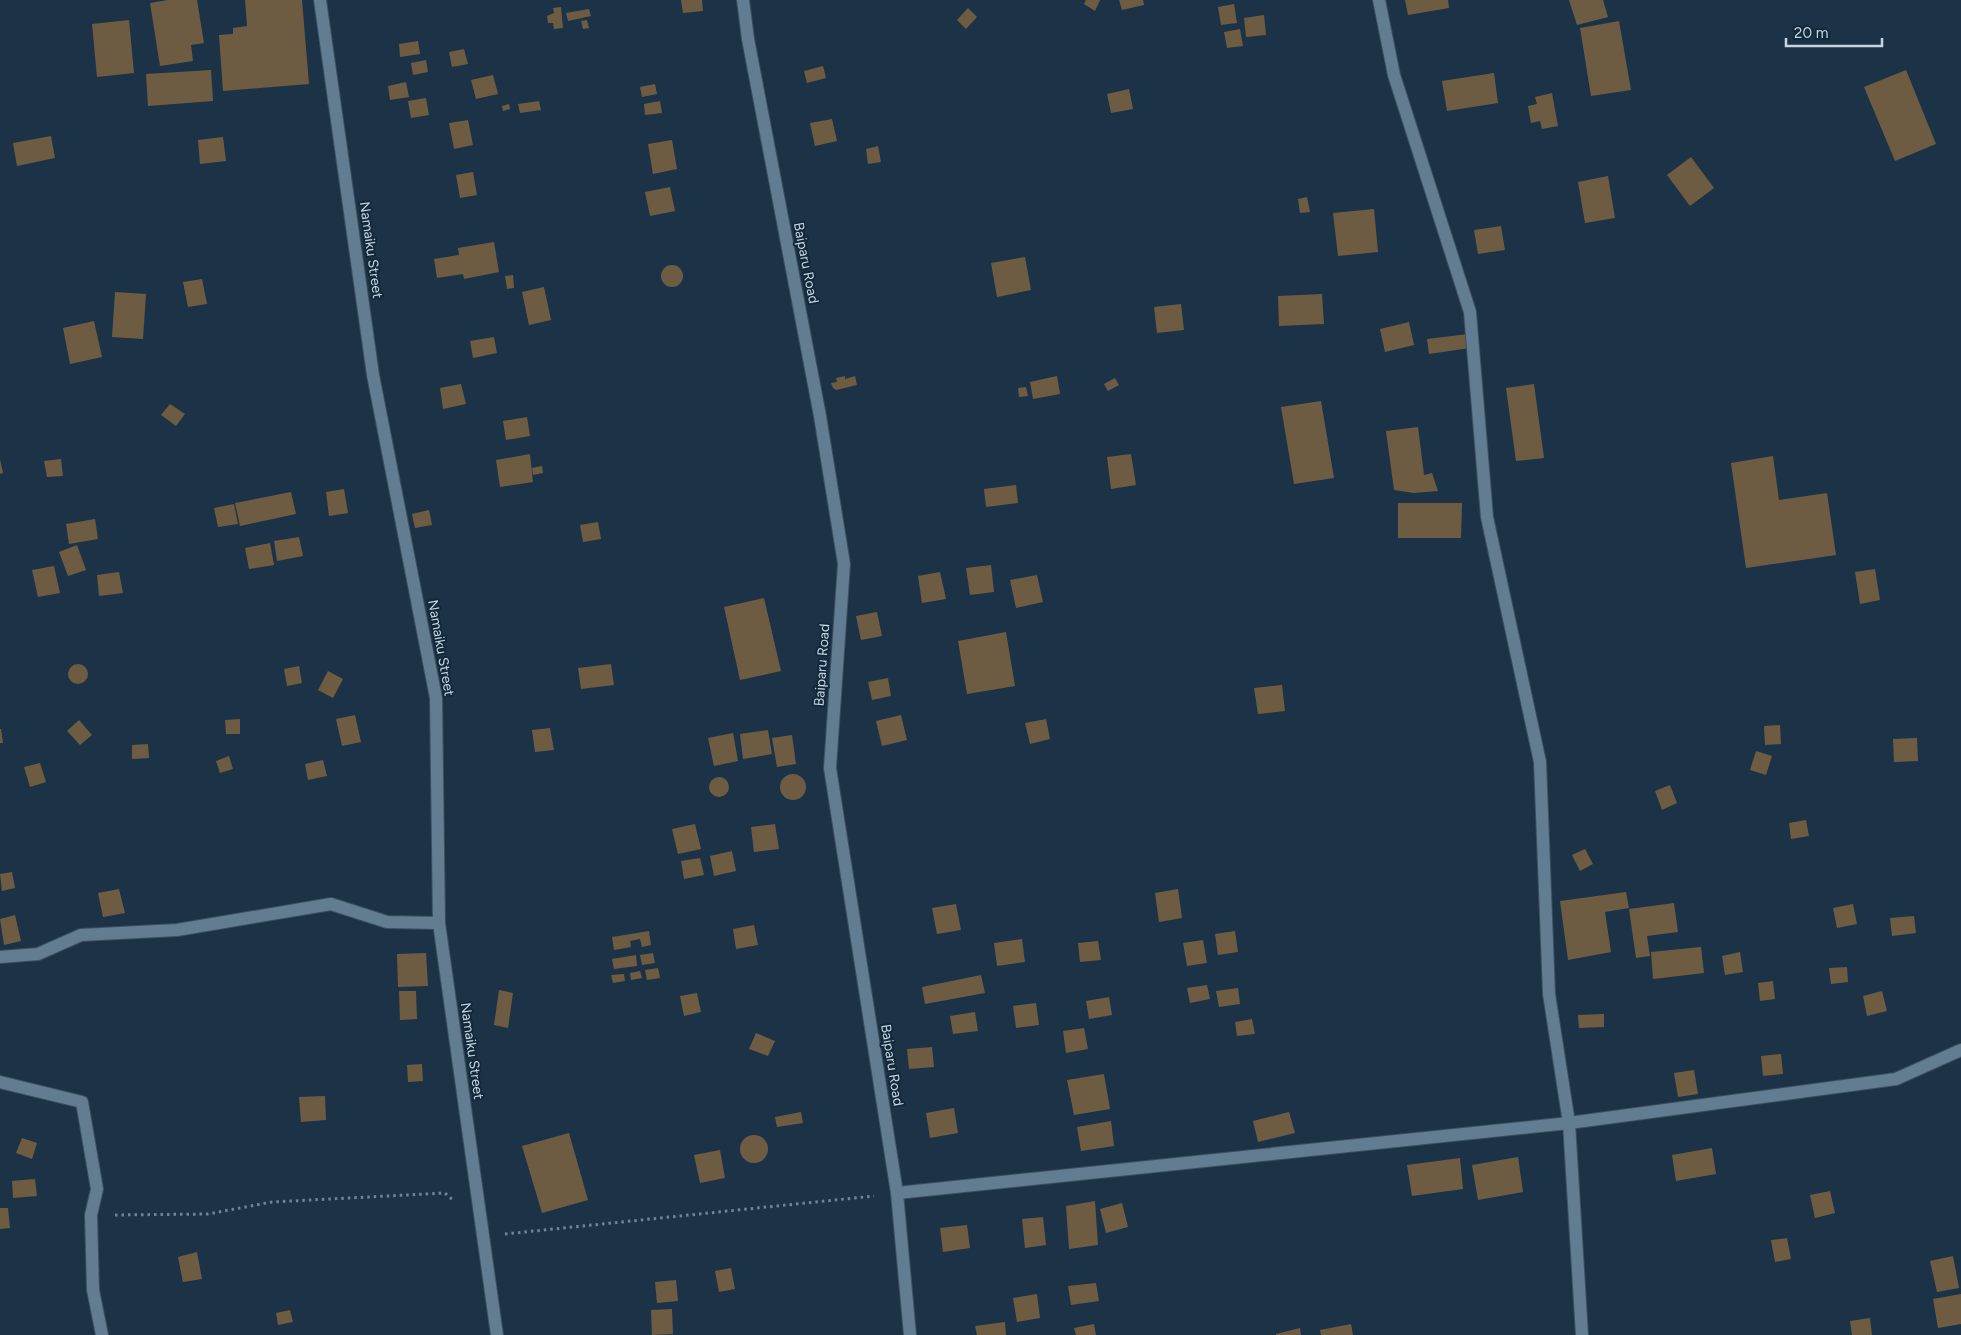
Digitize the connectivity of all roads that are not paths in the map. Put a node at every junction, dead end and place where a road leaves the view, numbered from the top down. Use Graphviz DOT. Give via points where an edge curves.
graph roads {
  1 [pos="320,0"];
  2 [pos="743,0"];
  3 [pos="1379,0"];
  4 [pos="439,923"];
  5 [pos="0,957"];
  6 [pos="1961,1050"];
  7 [pos="0,1082"];
  8 [pos="1569,1123"];
  9 [pos="897,1193"];
  10 [pos="102,1335"];
  11 [pos="497,1335"];
  12 [pos="910,1335"];
  13 [pos="1582,1335"];
  1 -- 4 [label="street, Namaiku Street" via="373,375 436,698"];
  2 -- 9 [label="street, Baiparu Road" via="844,564 830,768"];
  3 -- 8 [label="street" via="1394,75 1470,312 1487,518 1540,762 1549,994"];
  4 -- 5 [label="street" via="387,922 331,904 177,930 81,935 38,954"];
  4 -- 11 [label="street, Namaiku Street"];
  6 -- 8 [label="street" via="1896,1079"];
  7 -- 10 [label="street" via="82,1102 97,1189 92,1215 93,1290"];
  8 -- 9 [label="street"];
  8 -- 13 [label="street"];
  9 -- 12 [label="street, Baiparu Road"];
}
